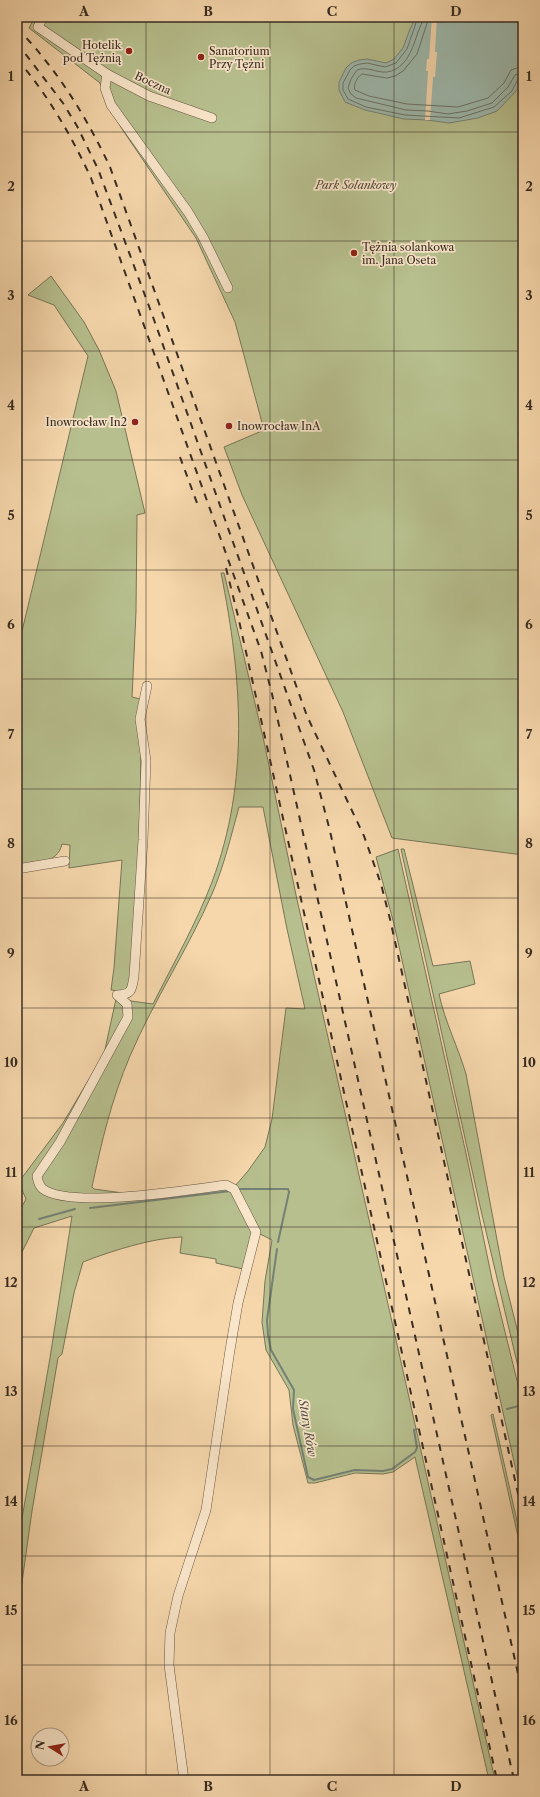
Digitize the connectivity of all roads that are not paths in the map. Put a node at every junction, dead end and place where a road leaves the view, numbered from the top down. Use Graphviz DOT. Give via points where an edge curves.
graph roads {
  1 [pos="43,17"];
  2 [pos="107,74"];
  3 [pos="212,118"];
  4 [pos="228,288"];
  5 [pos="147,686"];
  6 [pos="65,861"];
  7 [pos="17,869"];
  8 [pos="184,1780"];
  1 -- 2 [label="street, Boczna" via="38,27"];
  2 -- 3 [label="street, Boczna" via="149,96"];
  2 -- 4 [label="street" via="105,88 111,105 188,212"];
  5 -- 8 [label="street" via="140,719 146,761 134,976 130,991 126,995 117,996 127,1004 128,1017 60,1142 37,1176 44,1190 84,1198 156,1194 226,1185 234,1189 256,1232 238,1303 206,1510 178,1596 170,1633 169,1664"];
  6 -- 7 [label="street"];
}
